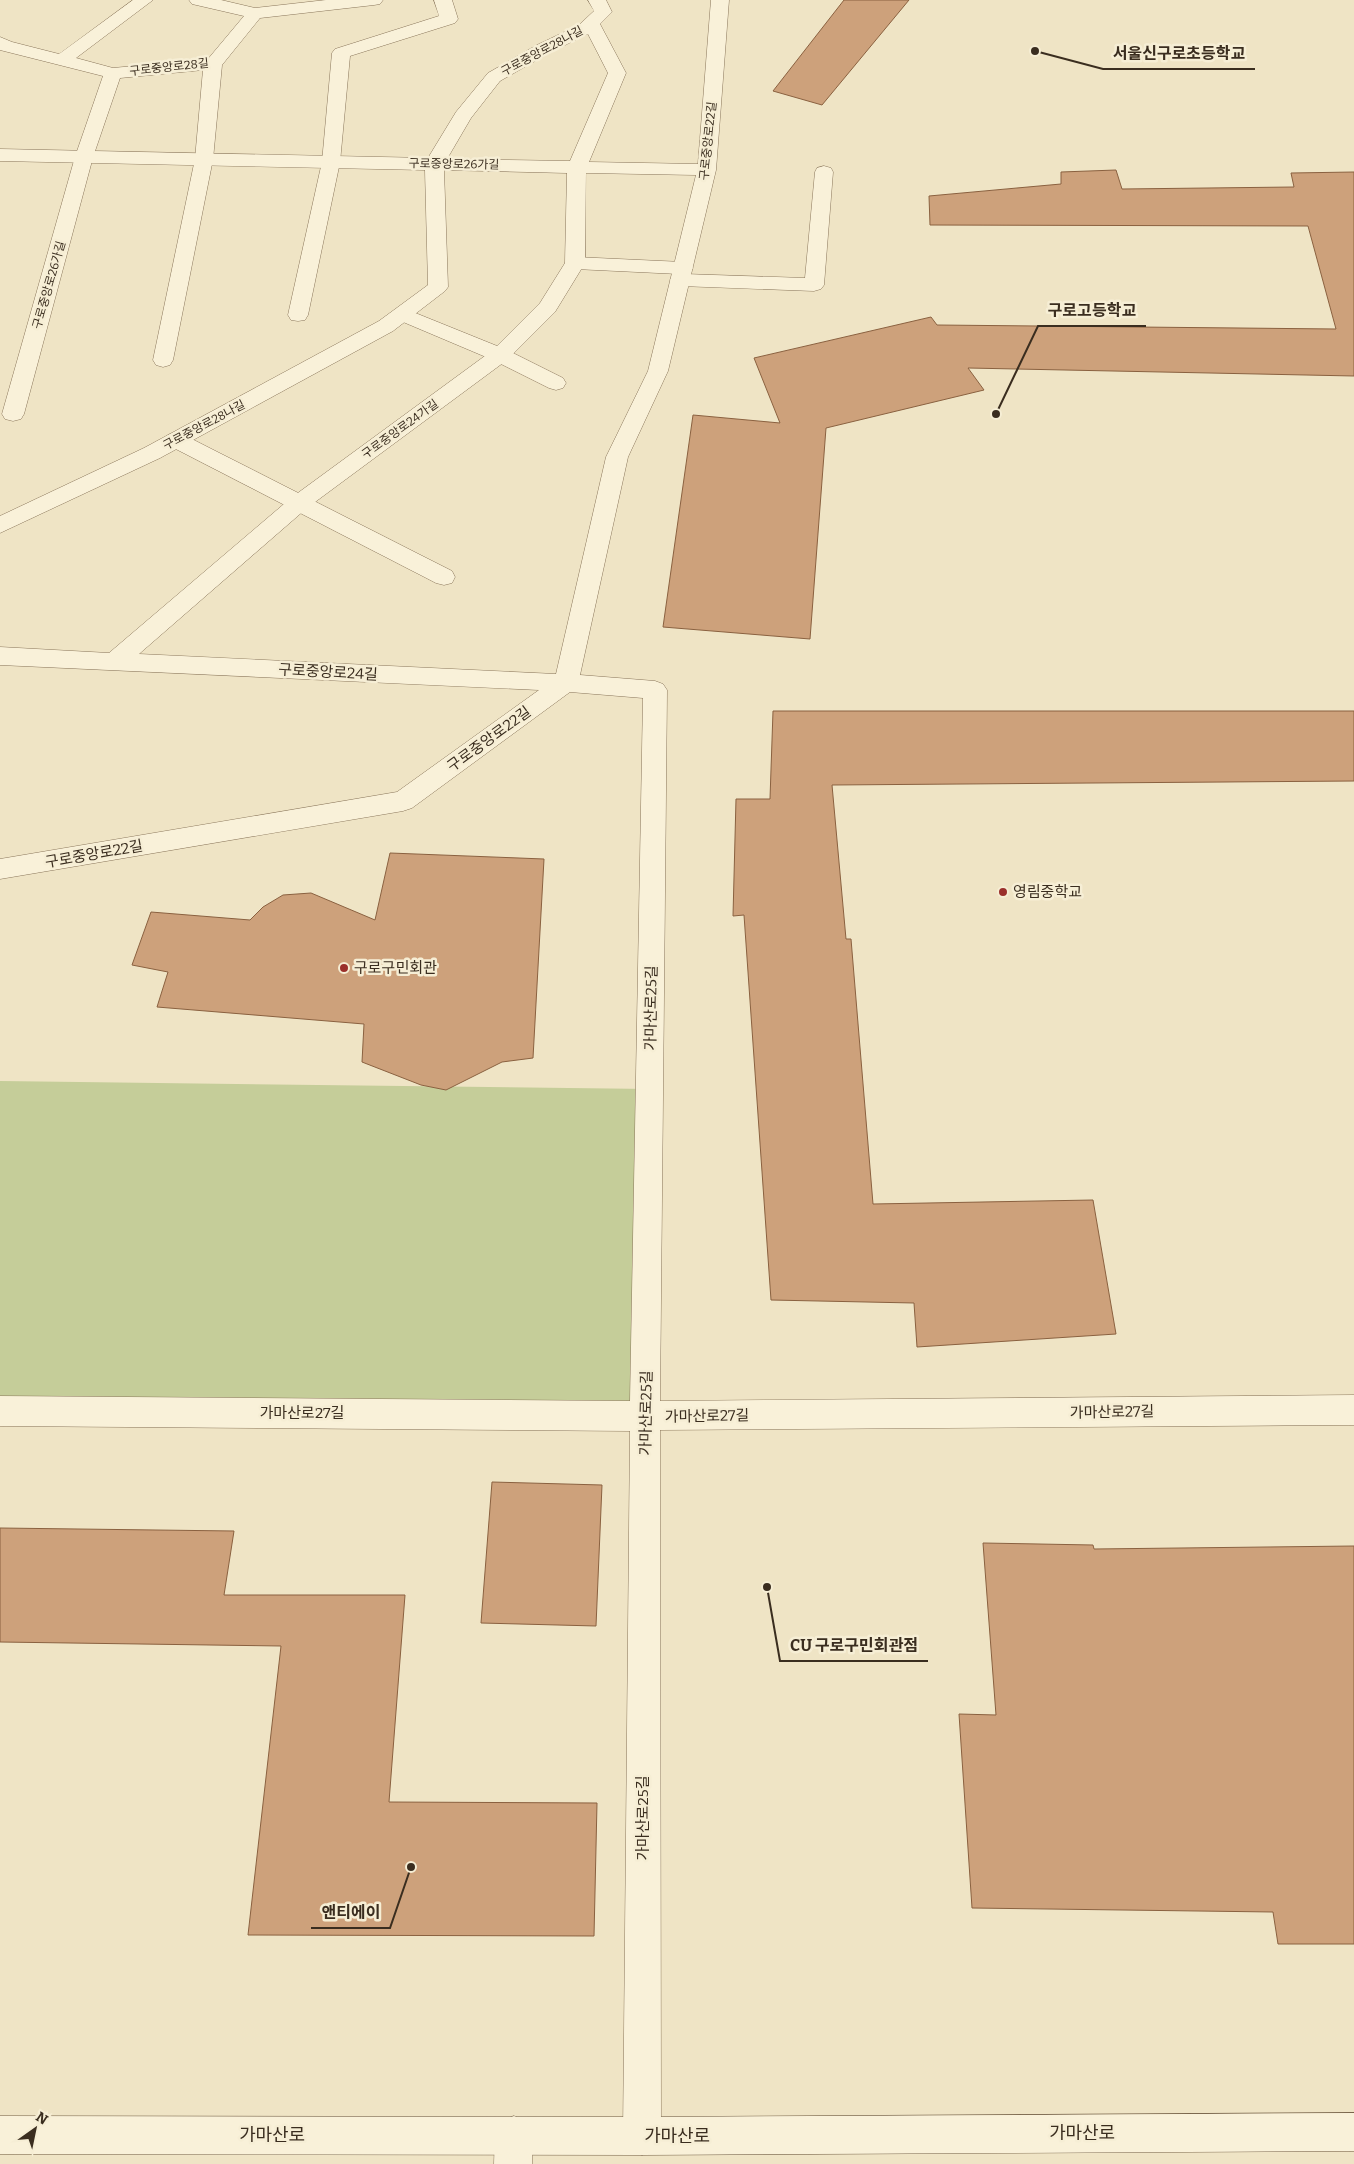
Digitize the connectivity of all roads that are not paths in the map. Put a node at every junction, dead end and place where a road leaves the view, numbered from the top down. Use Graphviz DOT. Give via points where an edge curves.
graph roads {
  1 [pos="144,0"];
  2 [pos="198,0"];
  3 [pos="374,0"];
  4 [pos="443,0"];
  5 [pos="597,0"];
  6 [pos="720,0"];
  7 [pos="255,13"];
  8 [pos="591,24"];
  9 [pos="0,42"];
  10 [pos="62,60"];
  11 [pos="213,64"];
  12 [pos="113,73"];
  13 [pos="0,155"];
  14 [pos="84,157"];
  15 [pos="204,159"];
  16 [pos="331,162"];
  17 [pos="434,164"];
  18 [pos="576,167"];
  19 [pos="707,170"];
  20 [pos="824,172"];
  21 [pos="575,263"];
  22 [pos="682,274"];
  23 [pos="403,314"];
  24 [pos="298,315"];
  25 [pos="500,355"];
  26 [pos="163,360"];
  27 [pos="556,383"];
  28 [pos="13,414"];
  29 [pos="176,440"];
  30 [pos="299,503"];
  31 [pos="0,524"];
  32 [pos="444,577"];
  33 [pos="0,656"];
  34 [pos="115,661"];
  35 [pos="566,683"];
  36 [pos="655,690"];
  37 [pos="0,870"];
  38 [pos="1354,1410"];
  39 [pos="0,1411"];
  40 [pos="645,1416"];
  41 [pos="1354,2132"];
  42 [pos="0,2135"];
  43 [pos="642,2136"];
  44 [pos="513,2149"];
  1 -- 10 [label="street"];
  2 -- 7 [label="street"];
  3 -- 7 [label="street"];
  4 -- 16 [label="street" via="449,19 341,53"];
  5 -- 8 [label="street, 구로중앙로28나길" via="603,12"];
  6 -- 19 [label="street, 구로중앙로22길"];
  7 -- 11 [label="street, 구로중앙로28길"];
  8 -- 17 [label="street, 구로중앙로28나길" via="494,77 463,116"];
  8 -- 18 [label="street" via="617,73"];
  9 -- 10 [label="street, 구로중앙로28길"];
  10 -- 12 [label="street, 구로중앙로28길"];
  11 -- 12 [label="street, 구로중앙로28길"];
  11 -- 15 [label="street"];
  12 -- 14 [label="street, 구로중앙로26가길"];
  13 -- 14 [label="street, 구로중앙로26가길"];
  14 -- 15 [label="street, 구로중앙로26가길"];
  14 -- 28 [label="street, 구로중앙로26가길"];
  15 -- 16 [label="street, 구로중앙로26가길"];
  15 -- 26 [label="street"];
  16 -- 17 [label="street, 구로중앙로26가길"];
  16 -- 24 [label="street"];
  17 -- 18 [label="street, 구로중앙로26가길"];
  17 -- 23 [label="street, 구로중앙로28나길" via="438,287"];
  18 -- 19 [label="street, 구로중앙로26가길"];
  18 -- 21 [label="street"];
  19 -- 22 [label="street, 구로중앙로22길"];
  20 -- 22 [label="street" via="814,285"];
  21 -- 22 [label="street"];
  21 -- 25 [label="street, 구로중앙로24가길" via="548,307"];
  22 -- 35 [label="street, 구로중앙로22길" via="658,371 617,457"];
  23 -- 25 [label="street"];
  23 -- 29 [label="street, 구로중앙로28나길"];
  25 -- 27 [label="street"];
  25 -- 30 [label="street, 구로중앙로24가길"];
  29 -- 30 [label="street"];
  29 -- 31 [label="street, 구로중앙로28나길"];
  30 -- 32 [label="street"];
  30 -- 34 [label="street, 구로중앙로24가길"];
  33 -- 34 [label="street, 구로중앙로24길"];
  34 -- 35 [label="street, 구로중앙로24길"];
  35 -- 36 [label="street, 구로중앙로24길"];
  35 -- 37 [label="street, 구로중앙로22길" via="403,801"];
  36 -- 40 [label="street, 가마산로25길"];
  38 -- 40 [label="street, 가마산로27길"];
  39 -- 40 [label="street, 가마산로27길"];
  40 -- 43 [label="street, 가마산로25길"];
  41 -- 43 [label="street, 가마산로"];
  42 -- 44 [label="street, 가마산로"];
  43 -- 44 [label="street, 가마산로"];
}
